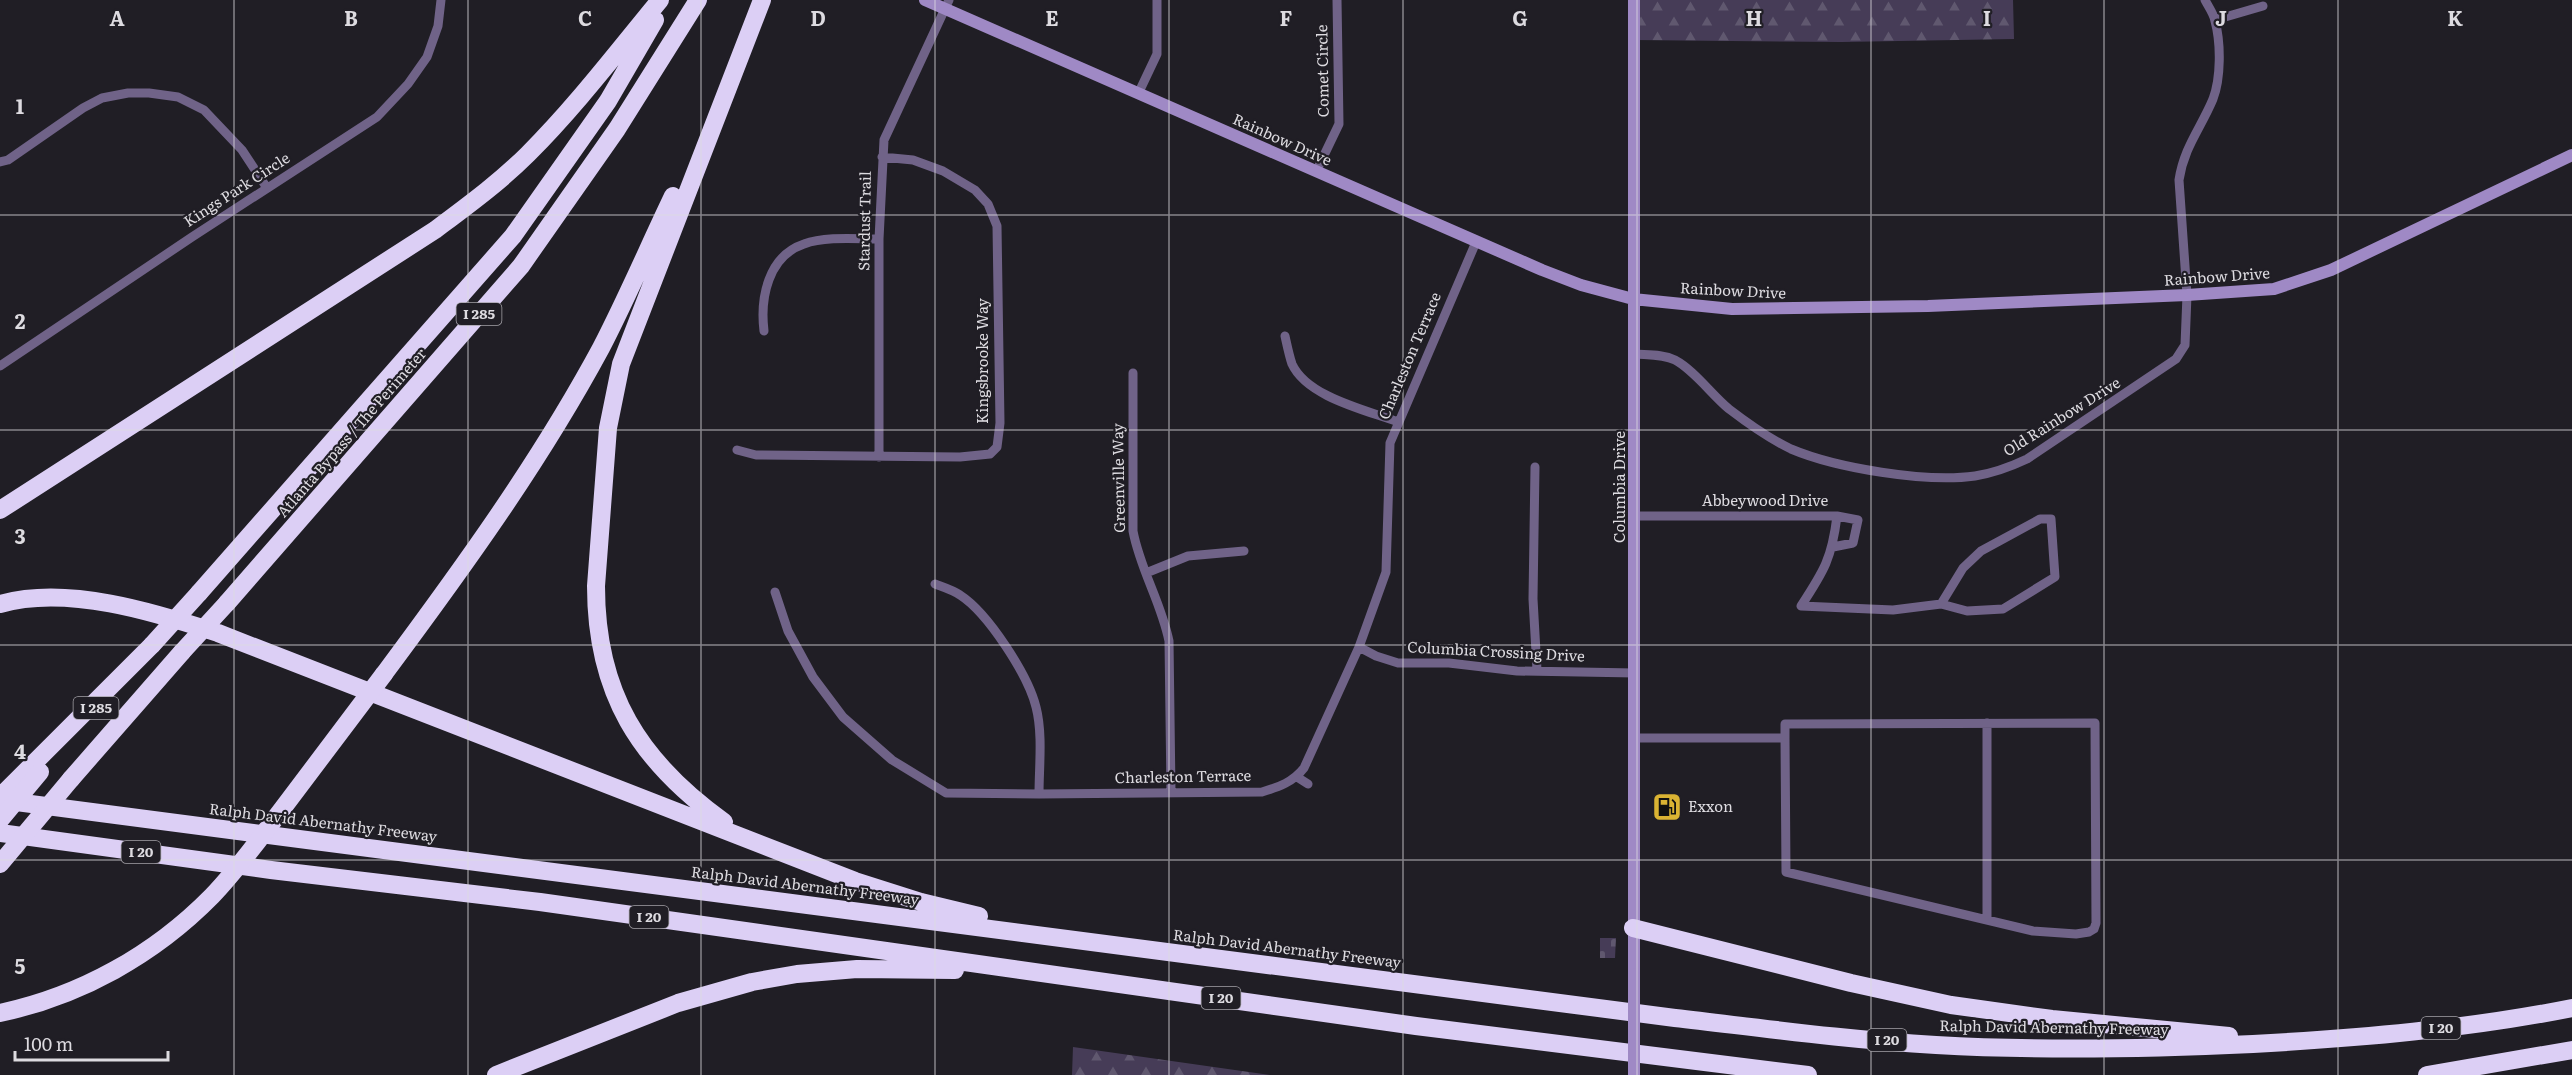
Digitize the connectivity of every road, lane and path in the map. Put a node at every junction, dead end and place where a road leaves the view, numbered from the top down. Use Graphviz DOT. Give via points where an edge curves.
graph roads {
  1 [pos="441,0"];
  2 [pos="660,0"];
  3 [pos="667,0"];
  4 [pos="698,0"];
  5 [pos="762,0"];
  6 [pos="925,0"];
  7 [pos="1157,0"];
  8 [pos="1337,0"];
  9 [pos="1634,0"];
  10 [pos="2205,0"];
  11 [pos="946,5"];
  12 [pos="2263,6"];
  13 [pos="2215,20"];
  14 [pos="1139,92"];
  15 [pos="2572,155"];
  16 [pos="882,157"];
  17 [pos="0,162"];
  18 [pos="1316,172"];
  19 [pos="267,188"];
  20 [pos="879,239"];
  21 [pos="1476,242"];
  22 [pos="2187,296"];
  23 [pos="1633,299"];
  24 [pos="764,331"];
  25 [pos="1285,336"];
  26 [pos="1635,354"];
  27 [pos="0,366"];
  28 [pos="1133,373"];
  29 [pos="1398,422"];
  30 [pos="737,450"];
  31 [pos="879,457"];
  32 [pos="1534,467"];
  33 [pos="0,510"];
  34 [pos="1635,516"];
  35 [pos="1837,516"];
  36 [pos="1833,547"];
  37 [pos="1244,551"];
  38 [pos="1146,573"];
  39 [pos="935,584"];
  40 [pos="775,592"];
  41 [pos="0,604"];
  42 [pos="1941,604"];
  43 [pos="1359,646"];
  44 [pos="1537,670"];
  45 [pos="1635,673"];
  46 [pos="1987,723"];
  47 [pos="1634,738"];
  48 [pos="1785,738"];
  49 [pos="33,771"];
  50 [pos="1297,777"];
  51 [pos="1308,784"];
  52 [pos="1171,792"];
  53 [pos="1039,794"];
  54 [pos="0,798"];
  55 [pos="3,830"];
  56 [pos="762,844"];
  57 [pos="0,864"];
  58 [pos="1987,919"];
  59 [pos="1633,928"];
  60 [pos="1232,960"];
  61 [pos="1026,971"];
  62 [pos="2572,1008"];
  63 [pos="0,1013"];
  64 [pos="2309,1041"];
  65 [pos="2572,1050"];
  66 [pos="496,1075"];
  67 [pos="1634,1075"];
  68 [pos="1808,1075"];
  69 [pos="2427,1075"];
  1 -- 19 [label="street, Kings Park Circle" via="438,26 427,57 389,108"];
  2 -- 33 [label="highway" via="574,105 527,155 474,201"];
  3 -- 49 [label="highway, Atlanta Bypass / The Perimeter / I 285, bridge" via="608,101 513,236 199,593"];
  4 -- 57 [label="highway, Atlanta Bypass / The Perimeter / I 285, bridge" via="617,129 521,266 70,779"];
  5 -- 56 [label="highway" via="621,364 608,428 596,610 603,658 619,705 640,743 696,802"];
  5 -- 63 [label="highway, bridge" via="600,348 495,522 384,674 249,853 187,919 125,965 77,989"];
  6 -- 11 [label="street, Rainbow Drive"];
  7 -- 14 [label="street" via="1157,54"];
  8 -- 18 [label="street, Comet Circle" via="1339,124"];
  9 -- 23 [label="street, Columbia Drive"];
  10 -- 13 [label="street"];
  11 -- 14 [label="street, Rainbow Drive"];
  11 -- 16 [label="street, Stardust Trail" via="884,140"];
  12 -- 13 [label="street"];
  13 -- 22 [label="street, Old Rainbow Drive" via="2220,71 2213,98 2189,143 2179,180"];
  14 -- 18 [label="street, Rainbow Drive"];
  15 -- 22 [label="street, Rainbow Drive" via="2301,281 2274,289"];
  16 -- 20 [label="street, Stardust Trail"];
  16 -- 31 [label="street, Kingsbrooke Way" via="913,160 943,171 975,190 988,204 997,226 1000,423 997,447 990,454"];
  17 -- 19 [label="street" via="102,98 149,93 178,98 204,110 242,150"];
  18 -- 21 [label="street, Rainbow Drive"];
  19 -- 27 [label="street, Kings Park Circle"];
  20 -- 24 [label="street" via="804,244 785,255 773,270 763,296"];
  20 -- 31 [label="street, Stardust Trail"];
  21 -- 23 [label="street, Rainbow Drive" via="1581,285"];
  21 -- 29 [label="street, Charleston Terrace"];
  22 -- 23 [label="street, Rainbow Drive" via="1786,309 1732,309"];
  22 -- 26 [label="street, Old Rainbow Drive" via="2185,345 2176,359 2027,459 2001,471 1973,477 1879,471 1813,457 1789,448 1729,409 1676,360"];
  23 -- 26 [label="street, Columbia Drive"];
  25 -- 29 [label="street" via="1293,365 1315,390"];
  26 -- 34 [label="street, Columbia Drive"];
  28 -- 38 [label="street, Greenville Way" via="1133,531"];
  29 -- 43 [label="street, Charleston Terrace" via="1390,443 1386,572"];
  30 -- 31 [label="street, Kingsbrooke Way" via="756,455"];
  32 -- 44 [label="street"];
  34 -- 35 [label="street, Abbeywood Drive"];
  34 -- 45 [label="street, Columbia Drive"];
  35 -- 36 [label="street, Abbeywood Drive"];
  35 -- 36 [label="street" via="1858,520 1853,543"];
  36 -- 42 [label="street, Abbeywood Drive" via="1826,567 1801,606 1893,610"];
  37 -- 38 [label="street" via="1188,556"];
  38 -- 52 [label="street, Greenville Way" via="1169,640"];
  39 -- 53 [label="street" via="960,594 984,617 1031,692 1037,709"];
  40 -- 53 [label="street, Charleston Terrace" via="788,631 813,677 843,717 892,760 946,793"];
  41 -- 56 [label="highway" via="56,599 99,601 161,614"];
  42 -- 42 [label="street, Abbeywood Drive" via="1967,611 2003,609 2055,578 2051,519 2040,519 1981,551 1963,568"];
  43 -- 44 [label="street, Columbia Crossing Drive" via="1398,663"];
  43 -- 50 [label="street, Charleston Terrace"];
  44 -- 45 [label="street, Columbia Crossing Drive"];
  45 -- 47 [label="street, Columbia Drive"];
  46 -- 48 [label="street" via="1785,724"];
  46 -- 58 [label="street"];
  46 -- 58 [label="street" via="2095,723 2096,923 2089,932 2076,934 2033,931"];
  47 -- 48 [label="street"];
  47 -- 59 [label="street, Columbia Drive"];
  48 -- 58 [label="street" via="1786,872"];
  49 -- 54 [label="highway"];
  49 -- 55 [label="highway, bridge"];
  50 -- 51 [label="street"];
  50 -- 52 [label="street, Charleston Terrace" via="1262,792"];
  52 -- 53 [label="street, Charleston Terrace"];
  54 -- 60 [label="highway, Ralph David Abernathy Freeway / I 20"];
  55 -- 61 [label="highway, I 20" via="271,870 540,902"];
  56 -- 60 [label="highway" via="855,881 933,905 990,919"];
  59 -- 64 [label="highway" via="1951,1005 2052,1019"];
  59 -- 67 [label="street, Columbia Drive, bridge"];
  60 -- 64 [label="highway, Ralph David Abernathy Freeway / I 20" via="1833,1036 1935,1044 2131,1049"];
  61 -- 66 [label="highway" via="858,969 752,982 678,1003"];
  61 -- 68 [label="highway, I 20" via="1416,1026"];
  62 -- 64 [label="highway, Ralph David Abernathy Freeway / I 20" via="2402,1033"];
  65 -- 69 [label="highway"];
}
